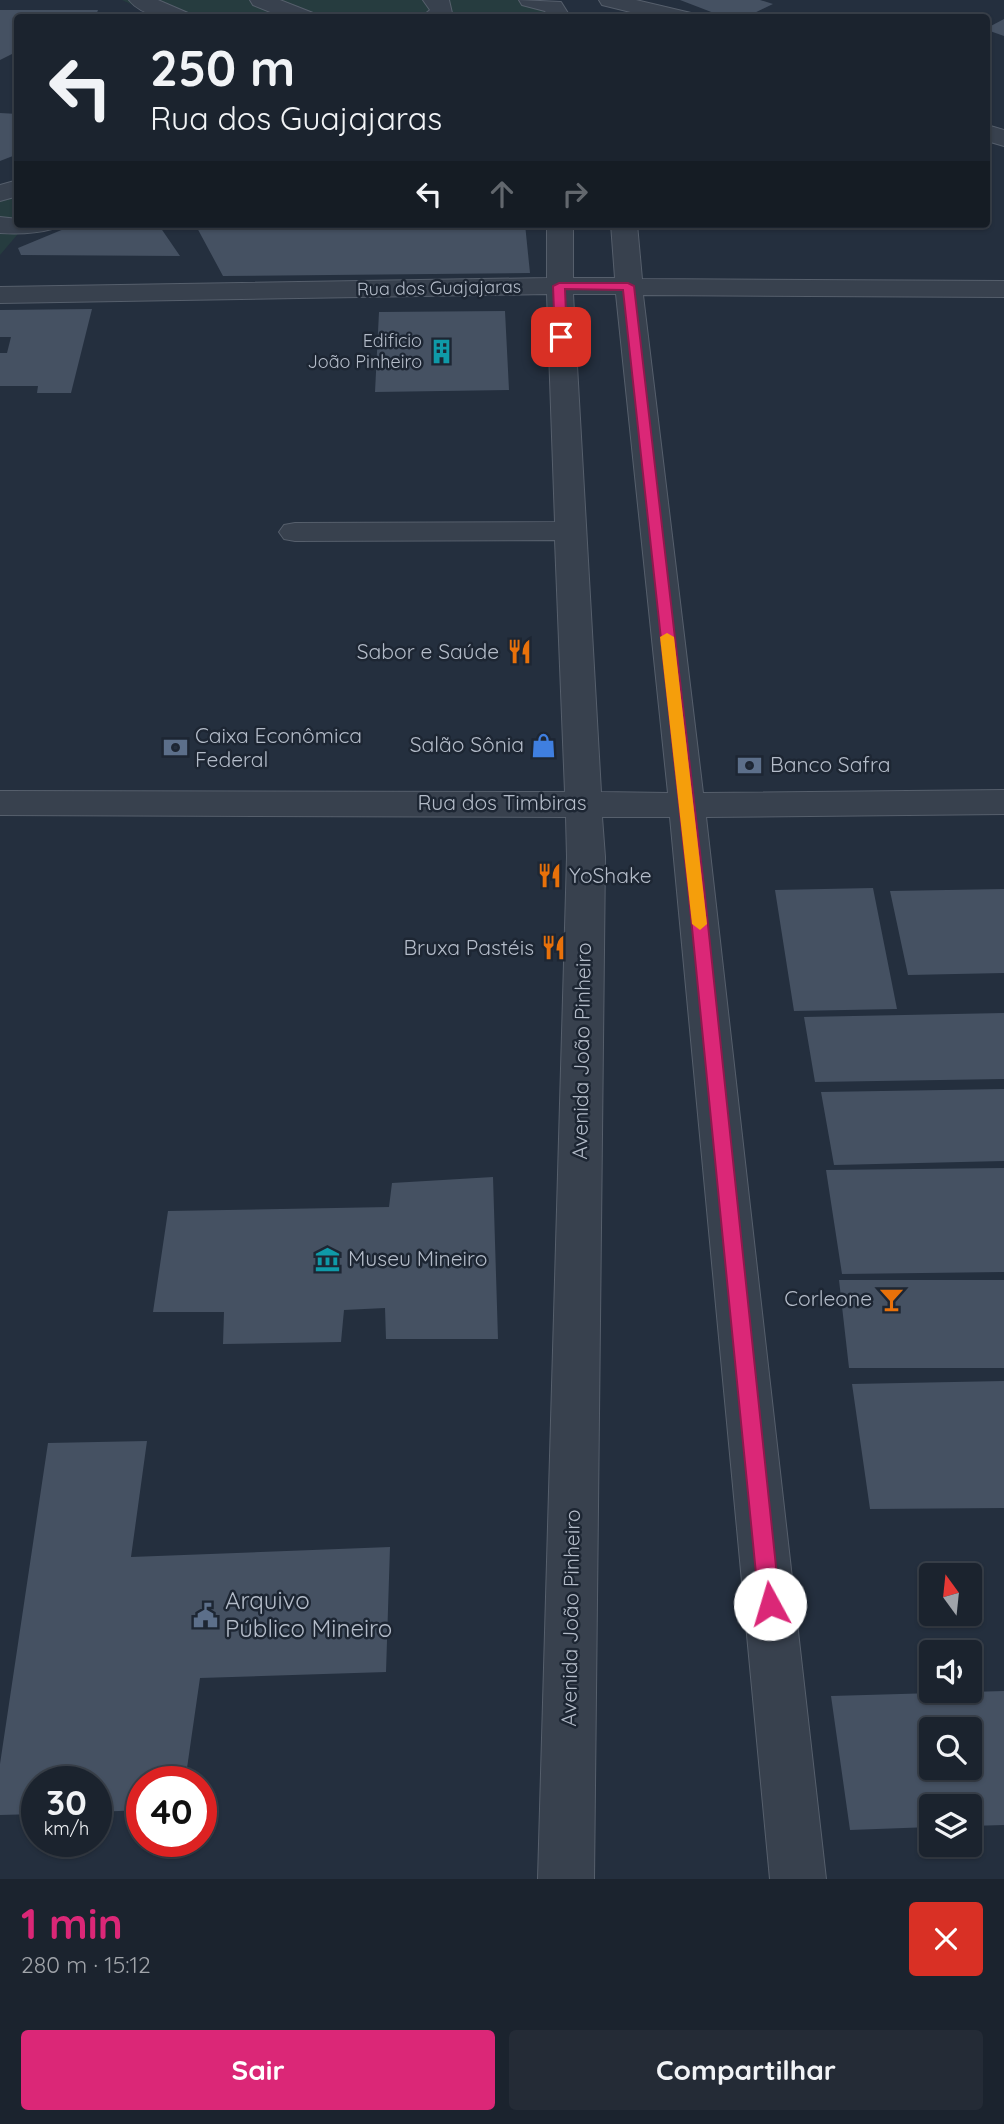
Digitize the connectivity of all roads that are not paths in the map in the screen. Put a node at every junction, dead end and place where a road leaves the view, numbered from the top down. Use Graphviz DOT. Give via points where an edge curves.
graph roads {
  1 [pos="141,0"];
  2 [pos="261,0"];
  3 [pos="530,0"];
  4 [pos="610,0"];
  5 [pos="171,14"];
  6 [pos="295,14"];
  7 [pos="557,14"];
  8 [pos="667,14"];
  9 [pos="560,228"];
  10 [pos="624,228"];
  11 [pos="559,286"];
  12 [pos="628,286"];
  13 [pos="1004,289"];
  14 [pos="0,295"];
  15 [pos="570,531"];
  16 [pos="295,532"];
  17 [pos="1004,802"];
  18 [pos="0,803"];
  19 [pos="584,803"];
  20 [pos="685,804"];
  21 [pos="566,1879"];
  22 [pos="798,1879"];
  1 -- 5 [label="street"];
  2 -- 6 [label="street"];
  3 -- 7 [label="street" via="552,7"];
  4 -- 8 [label="street"];
  9 -- 11 [label="street, Avenida João Pinheiro"];
  10 -- 12 [label="street"];
  11 -- 12 [label="street, Rua dos Guajajaras"];
  11 -- 14 [label="street, Rua dos Guajajaras"];
  11 -- 15 [label="street, Avenida João Pinheiro"];
  12 -- 13 [label="street, Rua dos Guajajaras"];
  12 -- 20 [label="street"];
  15 -- 16 [label="street"];
  15 -- 19 [label="street, Avenida João Pinheiro"];
  17 -- 20 [label="street, Rua dos Timbiras"];
  18 -- 19 [label="street, Rua dos Timbiras"];
  19 -- 20 [label="street, Rua dos Timbiras"];
  19 -- 21 [label="street, Avenida João Pinheiro"];
  20 -- 22 [label="street"];
}
